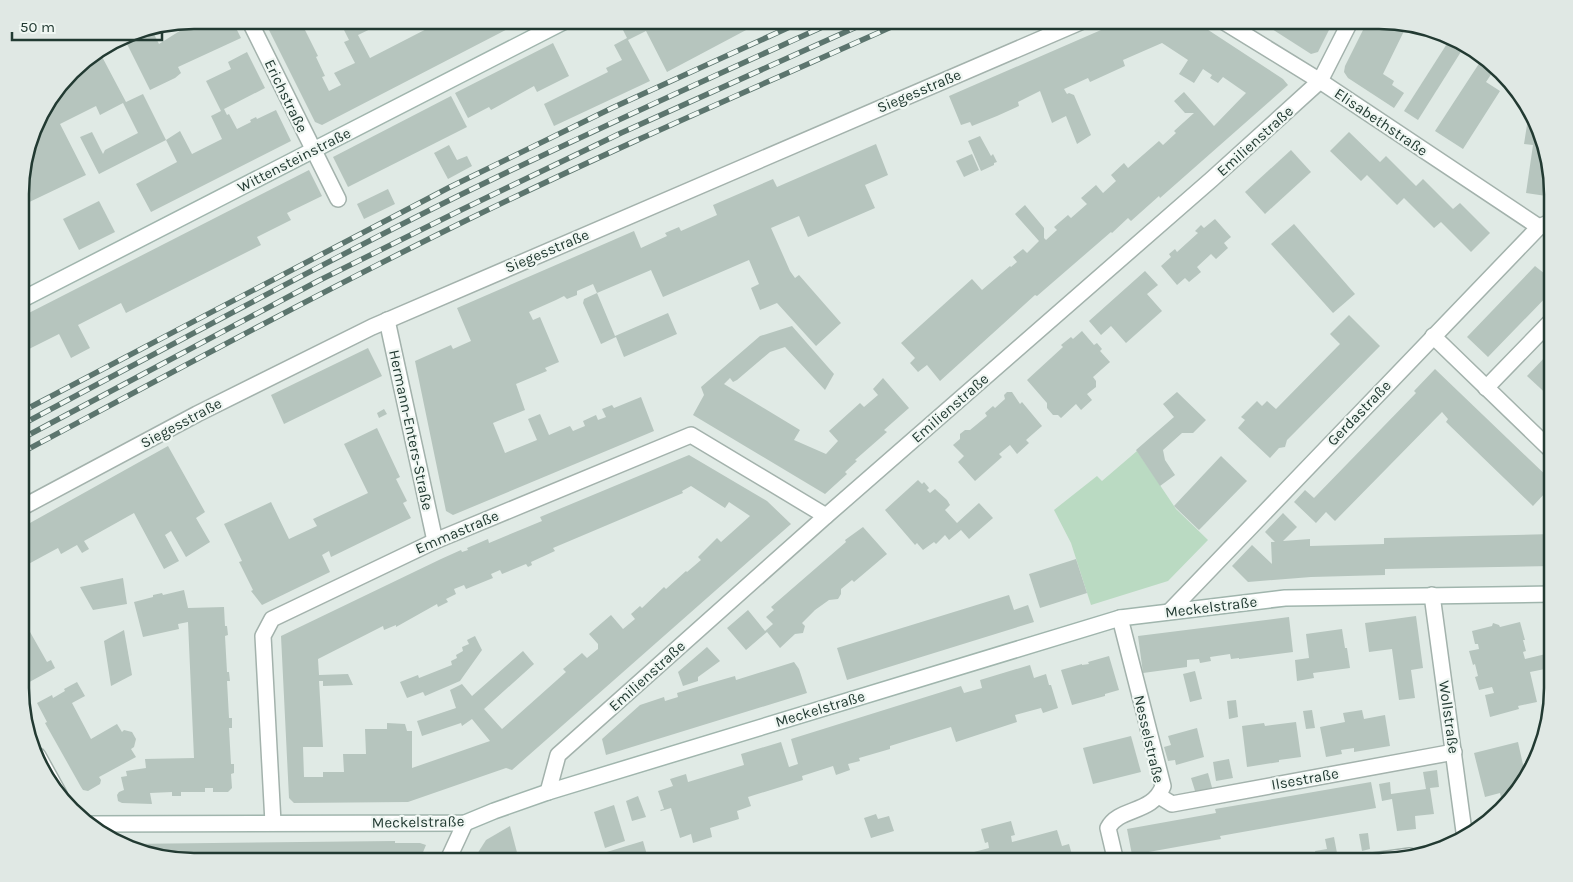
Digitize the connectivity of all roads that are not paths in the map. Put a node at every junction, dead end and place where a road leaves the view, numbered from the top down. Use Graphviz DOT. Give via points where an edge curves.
graph roads {
  1 [pos="253,29"];
  2 [pos="549,29"];
  3 [pos="1064,29"];
  4 [pos="1236,29"];
  5 [pos="1346,29"];
  6 [pos="1320,81"];
  7 [pos="313,150"];
  8 [pos="338,199"];
  9 [pos="1544,223"];
  10 [pos="1544,226"];
  11 [pos="29,296"];
  12 [pos="387,320"];
  13 [pos="1544,328"];
  14 [pos="1433,336"];
  15 [pos="1486,388"];
  16 [pos="1544,443"];
  17 [pos="29,504"];
  18 [pos="826,516"];
  19 [pos="435,541"];
  20 [pos="1544,594"];
  21 [pos="1432,595"];
  22 [pos="1170,611"];
  23 [pos="1120,618"];
  24 [pos="1454,752"];
  25 [pos="548,792"];
  26 [pos="1159,796"];
  27 [pos="273,823"];
  28 [pos="465,823"];
  29 [pos="100,824"];
  30 [pos="1463,830"];
  31 [pos="451,853"];
  32 [pos="1114,853"];
  1 -- 7 [label="street, Erichstraße"];
  2 -- 7 [label="street, Wittensteinstraße"];
  3 -- 12 [label="street, Siegesstraße"];
  4 -- 6 [label="street, Elisabethstraße"];
  5 -- 6 [label="street, Emilienstraße"];
  6 -- 9 [label="street, Elisabethstraße"];
  6 -- 18 [label="street, Emilienstraße"];
  7 -- 8 [label="street, Erichstraße"];
  7 -- 11 [label="street, Wittensteinstraße"];
  10 -- 14 [label="street, Gerdastraße"];
  12 -- 17 [label="street, Siegesstraße" via="197,414"];
  12 -- 19 [label="street, Hermann-Enters-Straße"];
  13 -- 15 [label="street"];
  14 -- 15 [label="street"];
  14 -- 22 [label="street, Gerdastraße"];
  15 -- 16 [label="street"];
  18 -- 19 [label="street, Emmastraße" via="690,435"];
  18 -- 25 [label="street, Emilienstraße" via="558,755"];
  19 -- 27 [label="street, Emmastraße" via="272,619 263,636"];
  20 -- 21 [label="street, Meckelstraße"];
  21 -- 22 [label="street, Meckelstraße" via="1285,598"];
  21 -- 24 [label="street, Wollstraße"];
  22 -- 23 [label="street, Meckelstraße"];
  23 -- 25 [label="street, Meckelstraße"];
  23 -- 26 [label="street, Nesselstraße" via="1162,786"];
  24 -- 26 [label="street, Ilsestraße" via="1172,804"];
  24 -- 30 [label="street, Wollstraße"];
  25 -- 28 [label="street, Meckelstraße"];
  26 -- 32 [label="street, Nesselstraße" via="1150,804 1112,821 1108,828"];
  27 -- 28 [label="street, Meckelstraße"];
  27 -- 29 [label="street, Meckelstraße"];
  28 -- 31 [label="street"];
}
